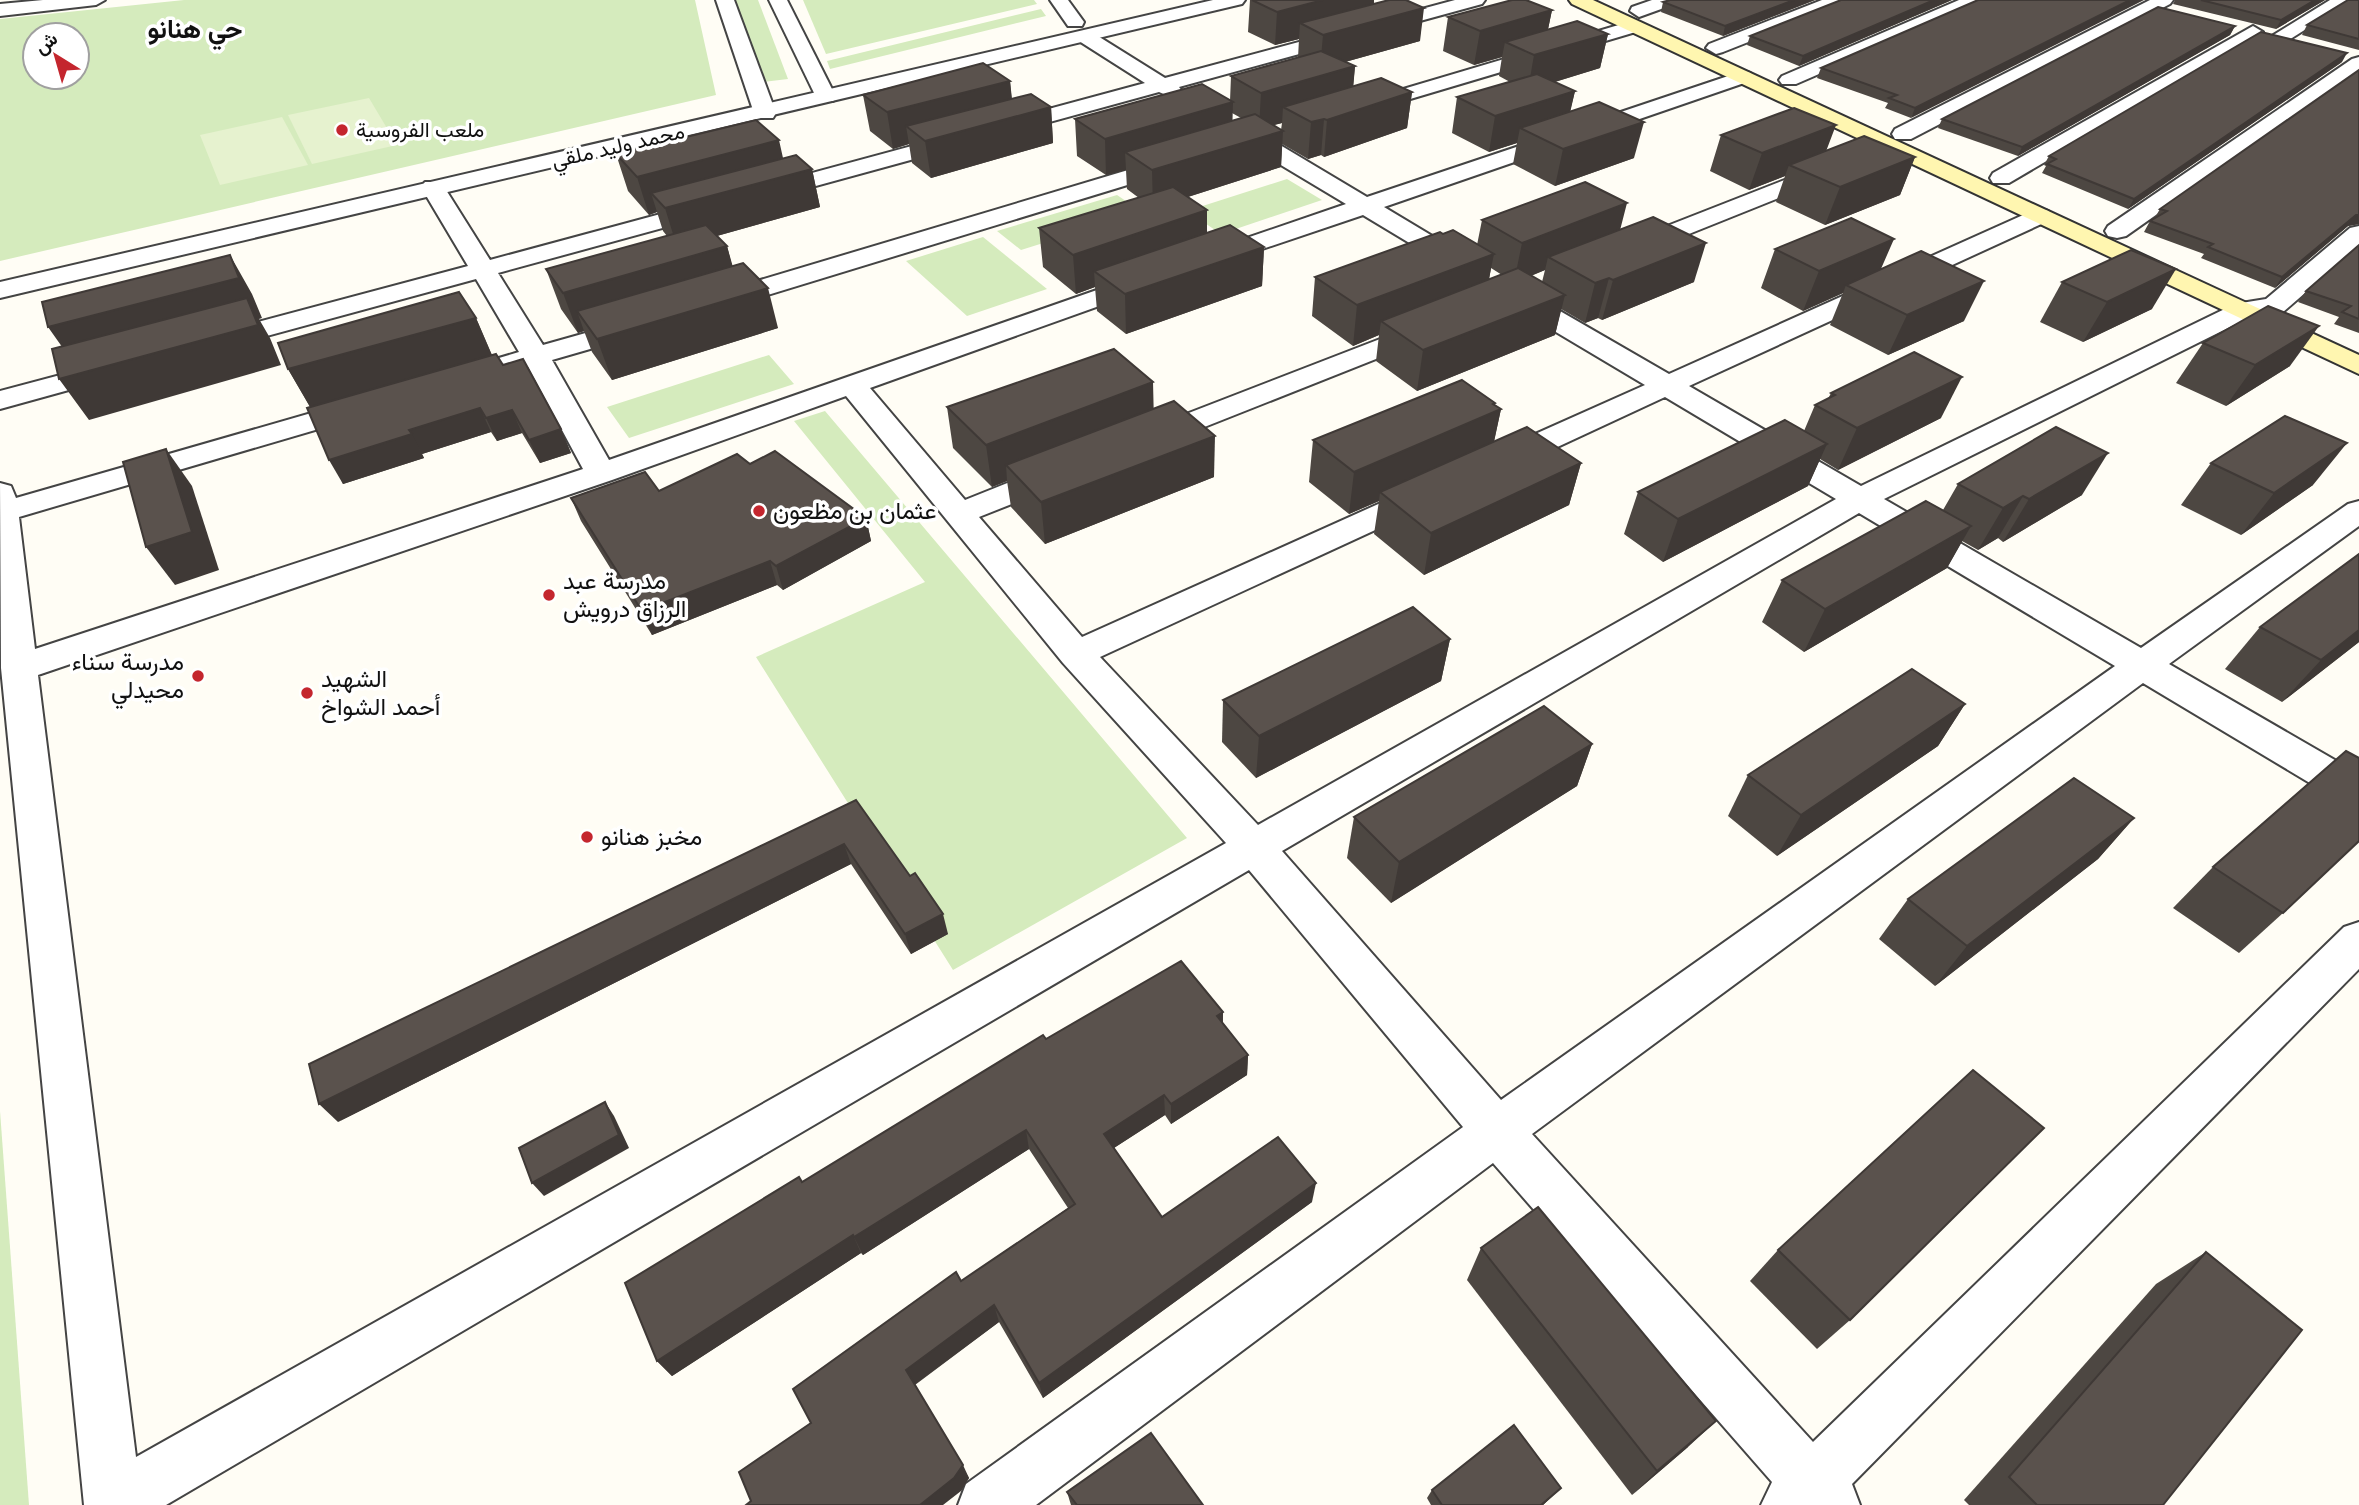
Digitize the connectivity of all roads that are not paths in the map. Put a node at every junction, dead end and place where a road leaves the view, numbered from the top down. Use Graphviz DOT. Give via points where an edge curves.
graph roads {
  1 [pos="87,0"];
  2 [pos="96,0"];
  3 [pos="725,0"];
  4 [pos="778,0"];
  5 [pos="1059,0"];
  6 [pos="1170,0"];
  7 [pos="1236,0"];
  8 [pos="1476,0"];
  9 [pos="1578,0"];
  10 [pos="1615,0"];
  11 [pos="1669,0"];
  12 [pos="1838,0"];
  13 [pos="1974,0"];
  14 [pos="2343,0"];
  15 [pos="2165,7"];
  16 [pos="0,10"];
  17 [pos="1635,19"];
  18 [pos="2228,26"];
  19 [pos="1081,30"];
  20 [pos="2253,32"];
  21 [pos="2277,38"];
  22 [pos="2300,44"];
  23 [pos="1716,48"];
  24 [pos="2336,53"];
  25 [pos="2359,61"];
  26 [pos="1743,77"];
  27 [pos="1789,80"];
  28 [pos="1160,85"];
  29 [pos="822,89"];
  30 [pos="761,104"];
  31 [pos="1345,112"];
  32 [pos="1897,140"];
  33 [pos="1201,156"];
  34 [pos="2001,178"];
  35 [pos="433,187"];
  36 [pos="1365,204"];
  37 [pos="2040,216"];
  38 [pos="2117,231"];
  39 [pos="2359,233"];
  40 [pos="1601,260"];
  41 [pos="482,270"];
  42 [pos="0,275"];
  43 [pos="0,290"];
  44 [pos="696,308"];
  45 [pos="2259,308"];
  46 [pos="656,320"];
  47 [pos="1448,320"];
  48 [pos="2359,346"];
  49 [pos="187,349"];
  50 [pos="536,356"];
  51 [pos="134,364"];
  52 [pos="2359,366"];
  53 [pos="456,380"];
  54 [pos="851,384"];
  55 [pos="1667,386"];
  56 [pos="390,399"];
  57 [pos="0,400"];
  58 [pos="1125,448"];
  59 [pos="1074,468"];
  60 [pos="601,473"];
  61 [pos="1860,499"];
  62 [pos="1,502"];
  63 [pos="2359,511"];
  64 [pos="957,514"];
  65 [pos="1076,654"];
  66 [pos="2141,665"];
  67 [pos="19,668"];
  68 [pos="2359,793"];
  69 [pos="1254,847"];
  70 [pos="2359,940"];
  71 [pos="1496,1130"];
  72 [pos="1811,1498"];
  73 [pos="113,1504"];
  74 [pos="987,1505"];
  1 -- 2 [label="street"];
  1 -- 16 [label="street"];
  3 -- 30 [label="street"];
  4 -- 29 [label="street"];
  5 -- 19 [label="street"];
  6 -- 19 [label="street, محمد وليد ملقي"];
  7 -- 19 [label="street, محمد وليد ملقي"];
  8 -- 28 [label="street"];
  9 -- 17 [label="main road"];
  10 -- 17 [label="main road"];
  11 -- 17 [label="street"];
  12 -- 23 [label="street"];
  13 -- 27 [label="street"];
  14 -- 21 [label="street"];
  15 -- 32 [label="street"];
  17 -- 23 [label="main road"];
  17 -- 26 [label="main road"];
  17 -- 31 [label="street"];
  18 -- 20 [label="street"];
  19 -- 28 [label="street"];
  19 -- 29 [label="street, محمد وليد ملقي"];
  20 -- 21 [label="street"];
  20 -- 34 [label="street"];
  21 -- 22 [label="street"];
  23 -- 27 [label="main road"];
  24 -- 25 [label="street"];
  25 -- 38 [label="street"];
  26 -- 32 [label="main road"];
  26 -- 36 [label="street"];
  27 -- 32 [label="main road"];
  28 -- 36 [label="street"];
  28 -- 41 [label="street"];
  29 -- 30 [label="street, محمد وليد ملقي"];
  30 -- 35 [label="street, محمد وليد ملقي"];
  30 -- 42 [label="street, محمد وليد ملقي"];
  32 -- 34 [label="main road"];
  32 -- 37 [label="main road"];
  32 -- 40 [label="street"];
  33 -- 44 [label="street"];
  34 -- 38 [label="main road"];
  35 -- 41 [label="street"];
  35 -- 43 [label="street, محمد وليد ملقي"];
  36 -- 54 [label="street"];
  36 -- 55 [label="street"];
  37 -- 45 [label="main road"];
  37 -- 55 [label="street"];
  38 -- 45 [label="main road"];
  39 -- 45 [label="street"];
  41 -- 49 [label="street"];
  41 -- 50 [label="street"];
  45 -- 48 [label="main road"];
  45 -- 52 [label="main road"];
  45 -- 61 [label="street"];
  46 -- 50 [label="street"];
  47 -- 58 [label="street"];
  50 -- 53 [label="street"];
  50 -- 60 [label="street"];
  51 -- 57 [label="street"];
  54 -- 60 [label="street"];
  54 -- 64 [label="street"];
  55 -- 61 [label="street"];
  55 -- 65 [label="street"];
  56 -- 62 [label="street"];
  59 -- 64 [label="street"];
  60 -- 67 [label="street"];
  61 -- 66 [label="street"];
  61 -- 69 [label="street"];
  62 -- 67 [label="street"];
  63 -- 66 [label="street"];
  64 -- 65 [label="street"];
  65 -- 69 [label="street"];
  66 -- 68 [label="street"];
  66 -- 71 [label="street"];
  67 -- 73 [label="street"];
  69 -- 71 [label="street"];
  69 -- 73 [label="street"];
  70 -- 72 [label="street"];
  71 -- 72 [label="street"];
  71 -- 74 [label="street"];
}
